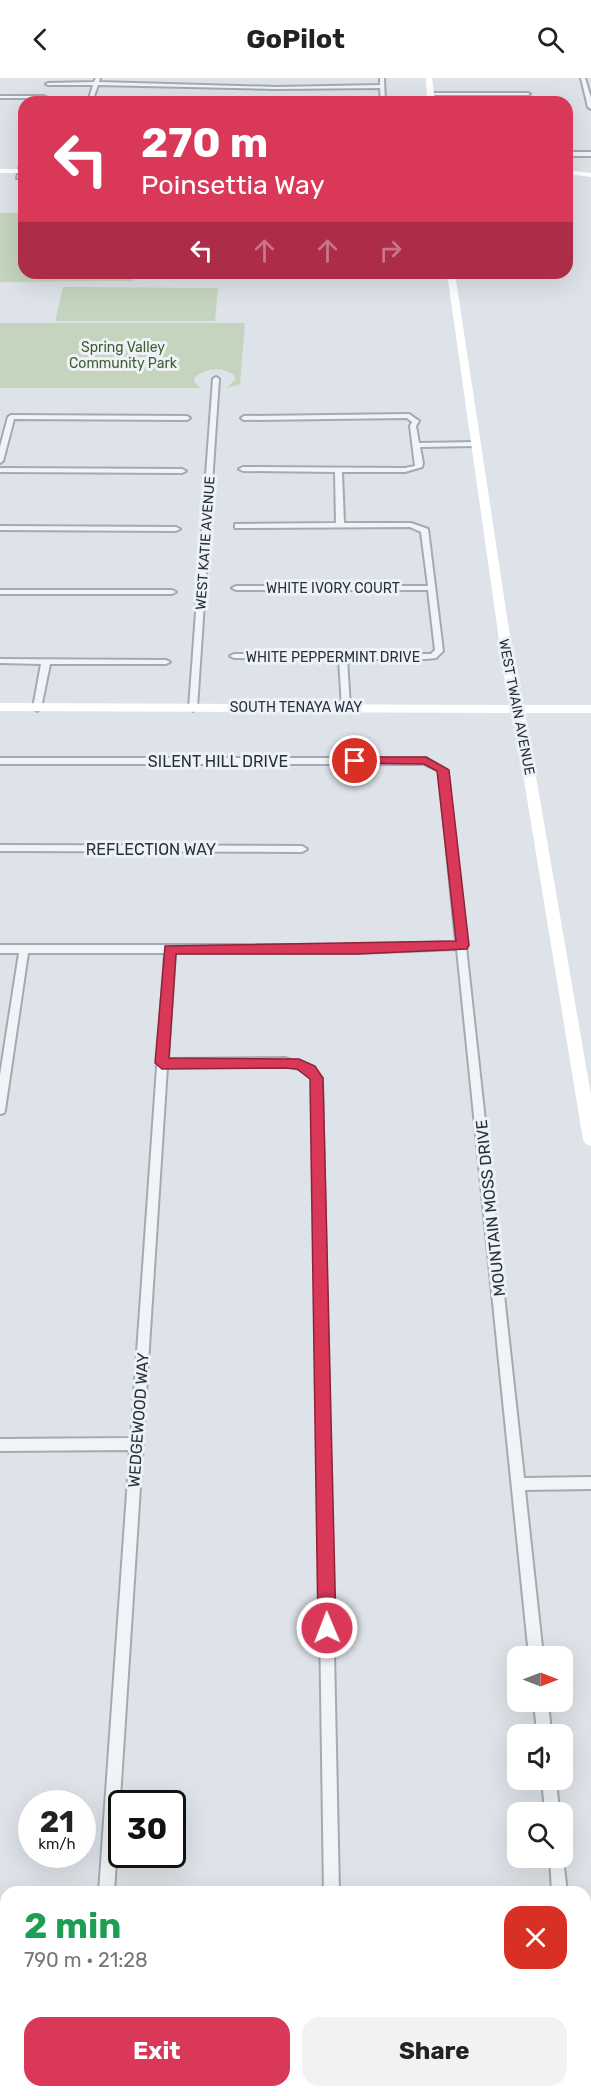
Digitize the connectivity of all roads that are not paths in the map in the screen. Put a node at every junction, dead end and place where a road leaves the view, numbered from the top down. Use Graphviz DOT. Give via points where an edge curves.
graph roads {
  1 [pos="169,78"];
  2 [pos="239,78"];
  3 [pos="310,78"];
  4 [pos="382,78"];
  5 [pos="429,78"];
  6 [pos="583,78"];
  7 [pos="49,81"];
  8 [pos="97,81"];
  9 [pos="166,84"];
  10 [pos="382,86"];
  11 [pos="235,87"];
  12 [pos="307,88"];
  13 [pos="528,94"];
  14 [pos="45,96"];
  15 [pos="92,96"];
  16 [pos="383,96"];
  17 [pos="431,96"];
  18 [pos="480,96"];
  19 [pos="0,97"];
  20 [pos="18,98"];
  21 [pos="591,107"];
  22 [pos="573,154"];
  23 [pos="591,154"];
  24 [pos="0,171"];
  25 [pos="18,173"];
  26 [pos="573,173"];
  27 [pos="18,175"];
  28 [pos="590,175"];
  29 [pos="0,177"];
  30 [pos="573,177"];
  31 [pos="452,279"];
  32 [pos="216,379"];
  33 [pos="187,418"];
  34 [pos="244,418"];
  35 [pos="475,444"];
  36 [pos="415,445"];
  37 [pos="0,461"];
  38 [pos="243,469"];
  39 [pos="338,469"];
  40 [pos="0,470"];
  41 [pos="182,471"];
  42 [pos="340,525"];
  43 [pos="238,526"];
  44 [pos="0,528"];
  45 [pos="176,529"];
  46 [pos="236,588"];
  47 [pos="430,588"];
  48 [pos="0,592"];
  49 [pos="172,592"];
  50 [pos="234,656"];
  51 [pos="343,656"];
  52 [pos="0,661"];
  53 [pos="46,662"];
  54 [pos="166,662"];
  55 [pos="0,707"];
  56 [pos="346,707"];
  57 [pos="517,707"];
  58 [pos="37,708"];
  59 [pos="193,708"];
  60 [pos="591,709"];
  61 [pos="0,761"];
  62 [pos="435,765"];
  63 [pos="0,849"];
  64 [pos="302,849"];
  65 [pos="463,945"];
  66 [pos="0,949"];
  67 [pos="24,949"];
  68 [pos="170,949"];
  69 [pos="162,1063"];
  70 [pos="0,1110"];
  71 [pos="590,1124"];
  72 [pos="591,1140"];
  73 [pos="136,1444"];
  74 [pos="0,1445"];
  75 [pos="591,1483"];
  76 [pos="519,1484"];
  77 [pos="536,1646"];
  78 [pos="558,1868"];
  79 [pos="106,1886"];
  80 [pos="332,1886"];
  81 [pos="559,1886"];
  1 -- 9 [label="street"];
  2 -- 11 [label="street"];
  3 -- 12 [label="street"];
  4 -- 10 [label="street"];
  5 -- 17 [label="street"];
  6 -- 21 [label="street"];
  7 -- 8 [label="street"];
  7 -- 14 [label="street"];
  8 -- 9 [label="street"];
  8 -- 15 [label="street"];
  9 -- 11 [label="street"];
  10 -- 12 [label="street"];
  10 -- 16 [label="street"];
  11 -- 12 [label="street"];
  13 -- 18 [label="street"];
  19 -- 20 [label="street"];
  22 -- 23 [label="street"];
  24 -- 25 [label="street"];
  26 -- 28 [label="street"];
  27 -- 29 [label="street"];
  28 -- 30 [label="street"];
  31 -- 35 [label="street, WEST TWAIN AVENUE"];
  32 -- 59 [label="street, WEST KATIE AVENUE"];
  33 -- 37 [label="street" via="11,417"];
  34 -- 36 [label="street" via="408,416 416,421"];
  35 -- 36 [label="street"];
  35 -- 57 [label="street, WEST TWAIN AVENUE"];
  36 -- 39 [label="street" via="418,467"];
  38 -- 39 [label="street"];
  39 -- 42 [label="street"];
  40 -- 41 [label="street"];
  42 -- 43 [label="street"];
  42 -- 47 [label="street" via="411,525 425,531"];
  44 -- 45 [label="street"];
  46 -- 47 [label="street, WHITE IVORY COURT"];
  47 -- 51 [label="street, WHITE PEPPERMINT DRIVE" via="440,651 433,656"];
  48 -- 49 [label="street"];
  50 -- 51 [label="street, WHITE PEPPERMINT DRIVE"];
  51 -- 56 [label="street"];
  52 -- 53 [label="street"];
  53 -- 54 [label="street"];
  53 -- 58 [label="street"];
  55 -- 58 [label="street, SOUTH TENAYA WAY"];
  56 -- 57 [label="street, SOUTH TENAYA WAY"];
  56 -- 59 [label="street, SOUTH TENAYA WAY"];
  57 -- 60 [label="street, SOUTH TENAYA WAY"];
  57 -- 71 [label="street, WEST TWAIN AVENUE"];
  58 -- 59 [label="street, SOUTH TENAYA WAY"];
  61 -- 62 [label="street, SILENT HILL DRIVE" via="426,761"];
  62 -- 65 [label="street, MOUNTAIN MOSS DRIVE" via="446,777"];
  63 -- 64 [label="street, REFLECTION WAY"];
  65 -- 68 [label="street"];
  65 -- 76 [label="street, MOUNTAIN MOSS DRIVE"];
  66 -- 67 [label="street"];
  67 -- 68 [label="street"];
  67 -- 70 [label="street"];
  68 -- 69 [label="street, WEDGEWOOD WAY"];
  69 -- 73 [label="street, WEDGEWOOD WAY"];
  69 -- 80 [label="street" via="285,1062 299,1064 317,1078"];
  71 -- 72 [label="street, WEST TWAIN AVENUE"];
  73 -- 74 [label="street"];
  73 -- 79 [label="street, WEDGEWOOD WAY"];
  75 -- 76 [label="street"];
  76 -- 77 [label="street, MOUNTAIN MOSS DRIVE"];
  78 -- 81 [label="street"];
}
